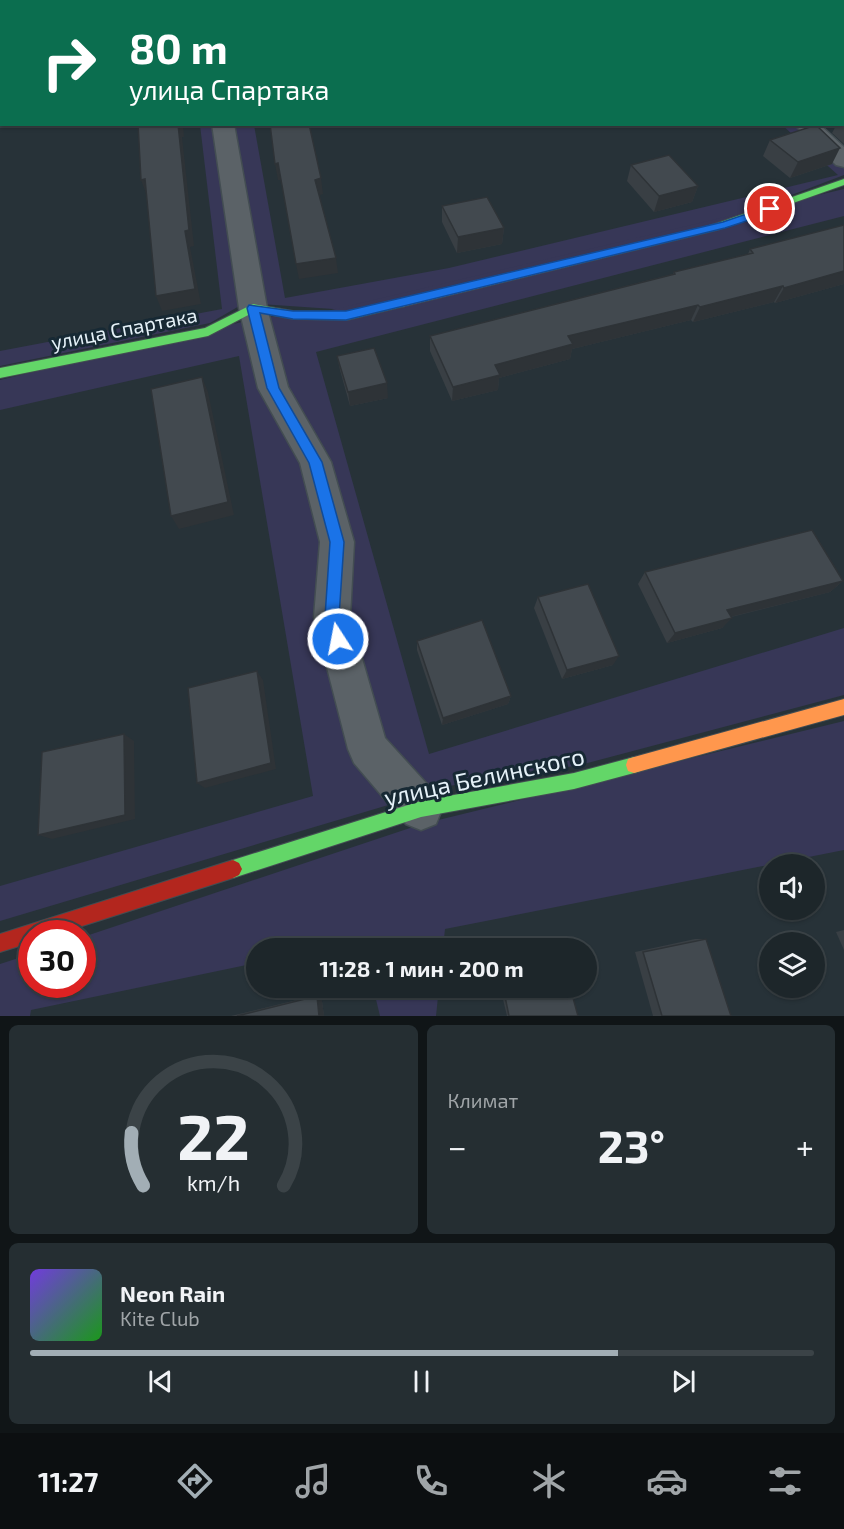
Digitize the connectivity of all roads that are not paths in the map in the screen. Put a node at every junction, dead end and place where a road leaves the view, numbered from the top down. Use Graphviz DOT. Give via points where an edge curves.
graph roads {
  1 [pos="223,126"];
  2 [pos="807,126"];
  3 [pos="844,160"];
  4 [pos="844,182"];
  5 [pos="253,308"];
  6 [pos="0,373"];
  7 [pos="844,707"];
  8 [pos="421,809"];
  9 [pos="0,943"];
  1 -- 5 [label="street"];
  2 -- 3 [label="street"];
  4 -- 5 [label="street" via="725,225 346,316 293,315"];
  5 -- 6 [label="street, улица Спартака" via="208,332"];
  5 -- 8 [label="street" via="273,388 315,462 337,542 332,617 368,749"];
  7 -- 8 [label="street, улица Белинского" via="574,781"];
  8 -- 9 [label="street, улица Белинского"];
}
